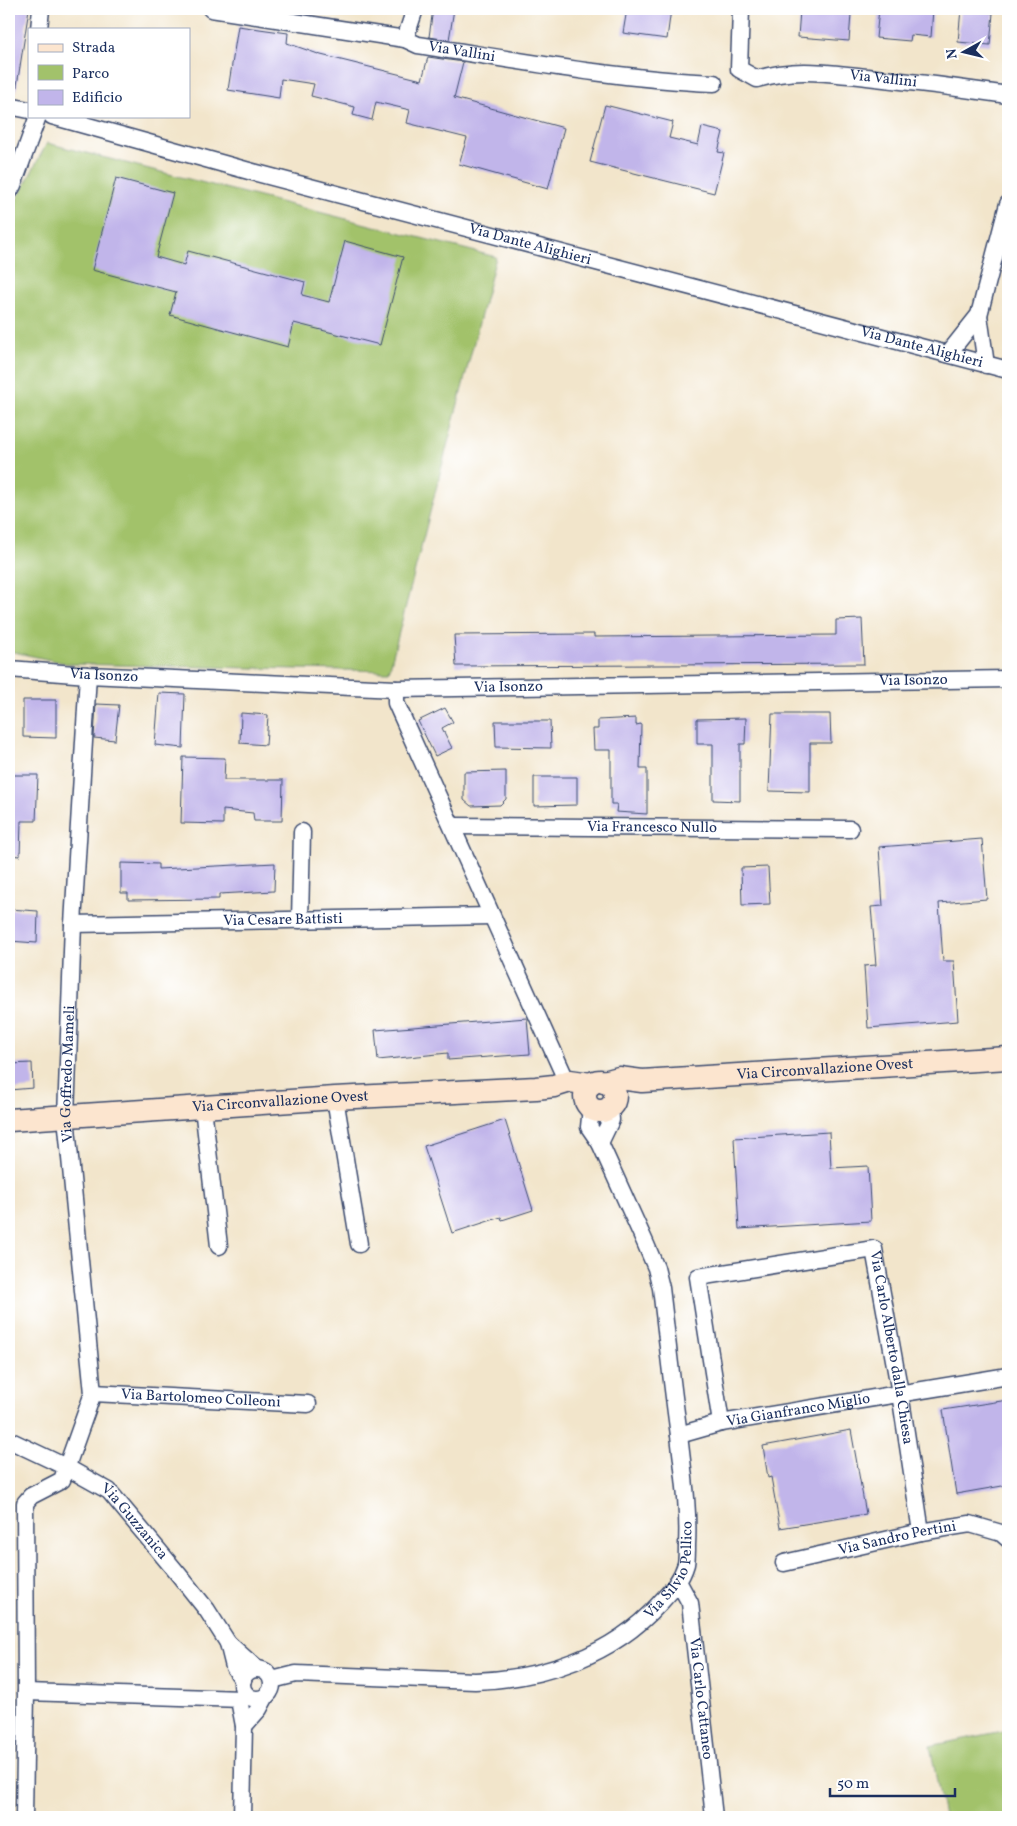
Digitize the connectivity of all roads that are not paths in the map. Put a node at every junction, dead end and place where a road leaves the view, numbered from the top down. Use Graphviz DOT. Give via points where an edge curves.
graph roads {
  1 [pos="41,9"];
  2 [pos="211,9"];
  3 [pos="415,9"];
  4 [pos="741,9"];
  5 [pos="39,28"];
  6 [pos="405,40"];
  7 [pos="714,83"];
  8 [pos="1008,96"];
  9 [pos="9,106"];
  10 [pos="28,110"];
  11 [pos="37,118"];
  12 [pos="59,118"];
  13 [pos="9,192"];
  14 [pos="1008,204"];
  15 [pos="978,315"];
  16 [pos="948,354"];
  17 [pos="986,365"];
  18 [pos="1008,370"];
  19 [pos="9,669"];
  20 [pos="88,675"];
  21 [pos="1008,679"];
  22 [pos="396,689"];
  23 [pos="453,826"];
  24 [pos="850,829"];
  25 [pos="302,832"];
  26 [pos="492,916"];
  27 [pos="300,920"];
  28 [pos="73,924"];
  29 [pos="1008,1058"];
  30 [pos="561,1084"];
  31 [pos="599,1097"];
  32 [pos="334,1098"];
  33 [pos="203,1107"];
  34 [pos="66,1117"];
  35 [pos="9,1120"];
  36 [pos="359,1244"];
  37 [pos="219,1246"];
  38 [pos="1008,1376"];
  39 [pos="93,1393"];
  40 [pos="900,1393"];
  41 [pos="308,1404"];
  42 [pos="721,1423"];
  43 [pos="679,1435"];
  44 [pos="9,1440"];
  45 [pos="66,1467"];
  46 [pos="921,1532"];
  47 [pos="1008,1539"];
  48 [pos="784,1563"];
  49 [pos="679,1583"];
  50 [pos="228,1643"];
  51 [pos="257,1669"];
  52 [pos="272,1680"];
  53 [pos="243,1690"];
  54 [pos="26,1692"];
  55 [pos="266,1696"];
  56 [pos="244,1726"];
  57 [pos="24,1817"];
  58 [pos="242,1817"];
  59 [pos="714,1817"];
  1 -- 5 [label="street"];
  2 -- 6 [label="street, Via Vallini"];
  3 -- 6 [label="street"];
  4 -- 8 [label="street, Via Vallini" via="739,69 757,79 802,71 930,83"];
  6 -- 7 [label="street, Via Vallini" via="418,45 671,82"];
  9 -- 10 [label="street"];
  11 -- 13 [label="street"];
  12 -- 16 [label="street, Via Dante Alighieri" via="248,171"];
  14 -- 15 [label="street"];
  15 -- 16 [label="street"];
  15 -- 17 [label="street"];
  16 -- 17 [label="street, Via Dante Alighieri"];
  17 -- 18 [label="street, Via Dante Alighieri"];
  19 -- 20 [label="street, Via Isonzo"];
  20 -- 22 [label="street, Via Isonzo"];
  20 -- 28 [label="street, Via Goffredo Mameli"];
  21 -- 22 [label="street, Via Isonzo"];
  22 -- 23 [label="street" via="396,703"];
  23 -- 24 [label="street, Via Francesco Nullo"];
  23 -- 26 [label="street"];
  25 -- 27 [label="street"];
  26 -- 27 [label="street, Via Cesare Battisti"];
  26 -- 30 [label="street"];
  27 -- 28 [label="street, Via Cesare Battisti"];
  28 -- 34 [label="street, Via Goffredo Mameli"];
  29 -- 31 [label="street, Via Circonvallazione Ovest" via="642,1081 620,1078"];
  30 -- 31 [label="street, Via Circonvallazione Ovest"];
  30 -- 32 [label="street, Via Circonvallazione Ovest"];
  31 -- 43 [label="street, Via Silvio Pellico" via="589,1128 600,1143 656,1268"];
  32 -- 33 [label="street, Via Circonvallazione Ovest"];
  32 -- 36 [label="street"];
  33 -- 34 [label="street, Via Circonvallazione Ovest"];
  33 -- 37 [label="street"];
  34 -- 35 [label="street, Via Circonvallazione Ovest"];
  34 -- 39 [label="street, Via Goffredo Mameli"];
  38 -- 40 [label="street, Via Gianfranco Miglio"];
  39 -- 41 [label="street, Via Bartolomeo Colleoni"];
  39 -- 45 [label="street, Via Goffredo Mameli"];
  40 -- 42 [label="street, Via Gianfranco Miglio"];
  40 -- 42 [label="street, Via Carlo Alberto dalla Chiesa" via="874,1249 698,1277"];
  40 -- 46 [label="street, Via Carlo Alberto dalla Chiesa"];
  42 -- 43 [label="street, Via Gianfranco Miglio"];
  43 -- 49 [label="street, Via Silvio Pellico" via="688,1528 686,1562"];
  44 -- 45 [label="street, Via Guzzanica"];
  45 -- 50 [label="street, Via Guzzanica" via="109,1491 192,1590"];
  45 -- 54 [label="street, Via Goffredo Mameli" via="62,1480 31,1496 25,1503"];
  46 -- 47 [label="street, Via Sandro Pertini" via="970,1524 1000,1533"];
  46 -- 48 [label="street, Via Sandro Pertini"];
  49 -- 52 [label="street, Via Silvio Pellico" via="626,1634 599,1650 538,1674 475,1681 296,1674"];
  49 -- 59 [label="street, Via Carlo Cattaneo" via="690,1603"];
  50 -- 51 [label="street, Via Guzzanica"];
  50 -- 53 [label="street, Via Guzzanica"];
  51 -- 52 [label="street" via="267,1673"];
  51 -- 53 [label="street" via="248,1672"];
  52 -- 55 [label="street" via="272,1689"];
  53 -- 54 [label="street"];
  53 -- 55 [label="street" via="257,1699"];
  53 -- 56 [label="street, Via Guzzanica" via="240,1706"];
  54 -- 57 [label="street"];
  55 -- 56 [label="street"];
  56 -- 58 [label="street, Via Guzzanica"];
}
